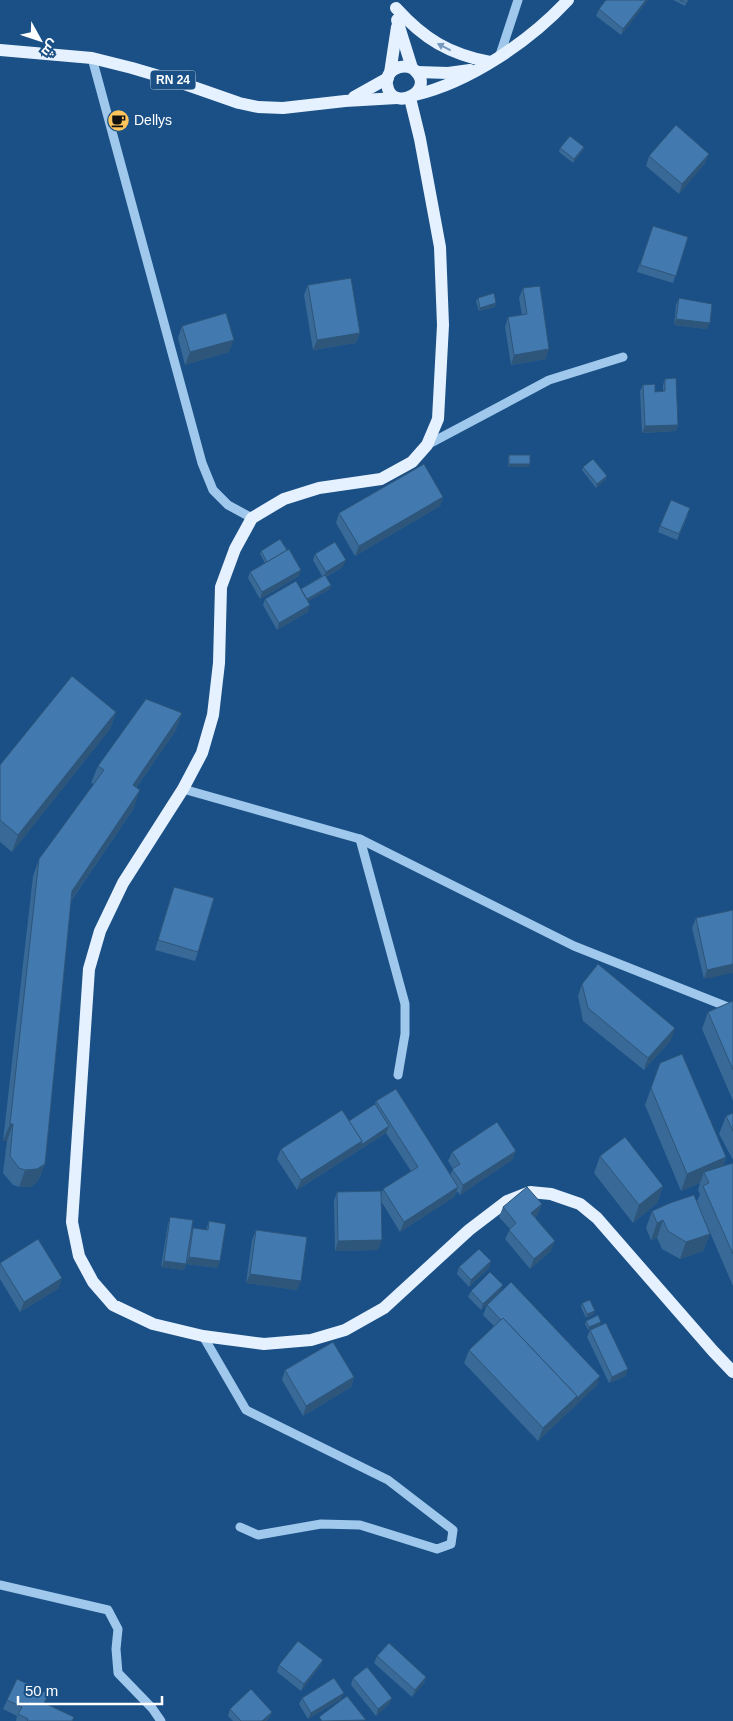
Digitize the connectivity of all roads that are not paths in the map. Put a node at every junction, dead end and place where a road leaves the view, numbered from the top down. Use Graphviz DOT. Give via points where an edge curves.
graph roads {
  1 [pos="518,0"];
  2 [pos="568,0"];
  3 [pos="396,9"];
  4 [pos="0,50"];
  5 [pos="92,58"];
  6 [pos="490,62"];
  7 [pos="415,70"];
  8 [pos="389,76"];
  9 [pos="413,96"];
  10 [pos="397,98"];
  11 [pos="345,101"];
  12 [pos="623,357"];
  13 [pos="428,445"];
  14 [pos="252,518"];
  15 [pos="183,788"];
  16 [pos="360,839"];
  17 [pos="733,1009"];
  18 [pos="398,1075"];
  19 [pos="203,1336"];
  20 [pos="733,1372"];
  21 [pos="240,1527"];
  22 [pos="0,1585"];
  23 [pos="161,1721"];
  1 -- 6 [label="street"];
  2 -- 6 [label="main road" via="533,32"];
  6 -- 3 [label="main road, one-way" via="438,44 422,34"];
  3 -- 7 [label="main road"];
  3 -- 8 [label="main road" via="395,47"];
  4 -- 5 [label="main road, RN 24"];
  5 -- 11 [label="main road, RN 24" via="258,107 283,108"];
  5 -- 14 [label="street" via="202,463 213,490 228,505"];
  6 -- 7 [label="main road" via="448,73"];
  6 -- 9 [label="main road" via="455,82"];
  7 -- 8 [label="main road" via="407,66 398,67"];
  7 -- 9 [label="main road" via="420,84"];
  8 -- 10 [label="main road" via="389,89"];
  8 -- 11 [label="main road, RN 24"];
  9 -- 10 [label="main road"];
  9 -- 13 [label="main road" via="440,247 443,326 438,420"];
  10 -- 11 [label="main road, RN 24"];
  12 -- 13 [label="street" via="549,380"];
  13 -- 14 [label="main road" via="412,462 381,478 319,488 284,499"];
  14 -- 15 [label="main road" via="235,549 221,588 219,663 213,715 202,753"];
  15 -- 16 [label="street"];
  15 -- 19 [label="main road" via="123,883 100,930 89,969 72,1222 79,1256 93,1282 113,1305 153,1324"];
  16 -- 17 [label="street" via="574,946"];
  16 -- 18 [label="street" via="405,1004 405,1034"];
  19 -- 20 [label="main road" via="264,1344 311,1340 345,1330 384,1308 469,1230 507,1201 530,1192 551,1194 580,1204 597,1218"];
  19 -- 21 [label="street" via="246,1410 388,1480 453,1530 451,1544 437,1549 360,1525 321,1524 258,1535"];
  22 -- 23 [label="street" via="108,1610 118,1629 118,1673"];
}
